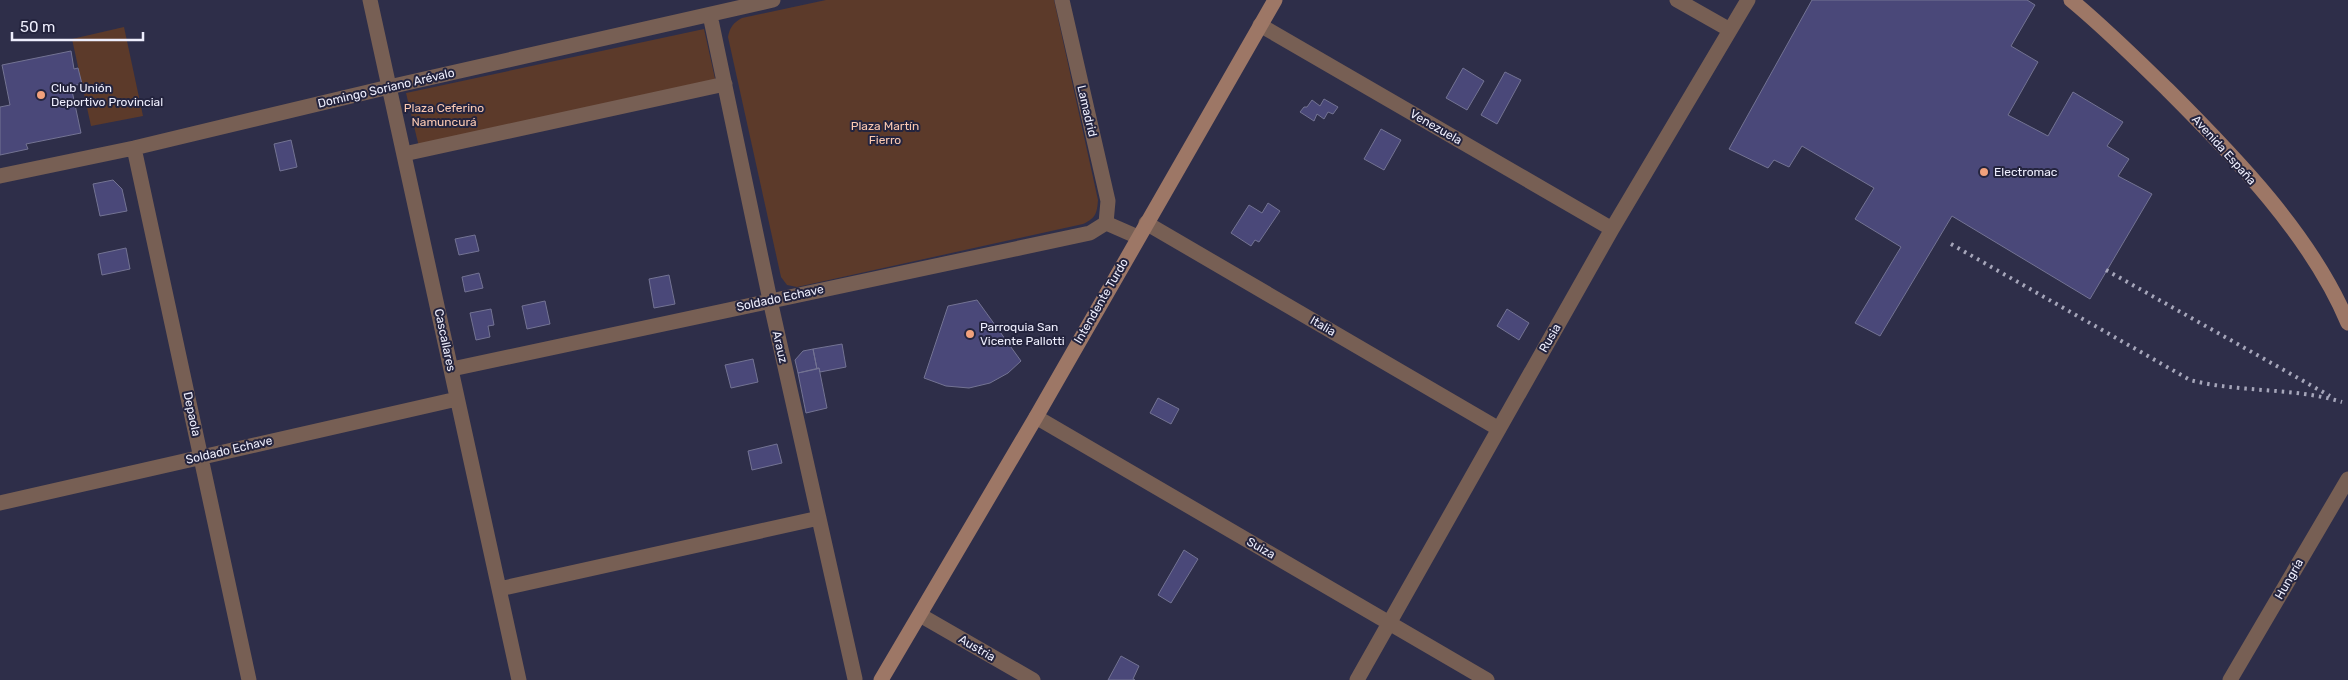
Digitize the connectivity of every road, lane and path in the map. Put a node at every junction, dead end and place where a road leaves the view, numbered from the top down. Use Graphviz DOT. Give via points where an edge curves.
graph roads {
  1 [pos="370,0"];
  2 [pos="773,0"];
  3 [pos="1062,0"];
  4 [pos="1274,0"];
  5 [pos="1677,0"];
  6 [pos="1748,0"];
  7 [pos="2071,0"];
  8 [pos="710,14"];
  9 [pos="1260,25"];
  10 [pos="1730,30"];
  11 [pos="725,84"];
  12 [pos="389,87"];
  13 [pos="134,148"];
  14 [pos="404,154"];
  15 [pos="0,176"];
  16 [pos="1106,222"];
  17 [pos="1146,223"];
  18 [pos="1612,229"];
  19 [pos="1138,237"];
  20 [pos="770,300"];
  21 [pos="2348,323"];
  22 [pos="452,369"];
  23 [pos="457,399"];
  24 [pos="1036,417"];
  25 [pos="1499,429"];
  26 [pos="202,456"];
  27 [pos="2348,479"];
  28 [pos="0,503"];
  29 [pos="819,518"];
  30 [pos="499,589"];
  31 [pos="920,615"];
  32 [pos="1391,624"];
  33 [pos="248,680"];
  34 [pos="519,680"];
  35 [pos="854,680"];
  36 [pos="881,680"];
  37 [pos="1033,680"];
  38 [pos="1358,680"];
  39 [pos="1487,680"];
  40 [pos="2230,680"];
  1 -- 12 [label="street, Cascallares"];
  2 -- 8 [label="street, Domingo Soriano Arévalo"];
  3 -- 16 [label="street, Lamadrid" via="1108,201"];
  4 -- 9 [label="street, Intendente Turdo"];
  5 -- 10 [label="street"];
  6 -- 10 [label="street, Rusia"];
  7 -- 21 [label="street, Avenida España" via="2122,45 2240,166 2298,236"];
  8 -- 11 [label="street, Arauz"];
  8 -- 12 [label="street, Domingo Soriano Arévalo"];
  9 -- 17 [label="street, Intendente Turdo"];
  9 -- 18 [label="street, Venezuela"];
  10 -- 18 [label="street, Rusia"];
  11 -- 14 [label="street"];
  11 -- 20 [label="street, Arauz"];
  12 -- 13 [label="street, Domingo Soriano Arévalo"];
  12 -- 14 [label="street, Cascallares"];
  13 -- 15 [label="street, Domingo Soriano Arévalo"];
  13 -- 26 [label="street, Depaola"];
  14 -- 22 [label="street, Cascallares"];
  16 -- 19 [label="street"];
  16 -- 20 [label="street, Soldado Echave" via="1090,234"];
  17 -- 19 [label="street, Intendente Turdo"];
  17 -- 25 [label="street, Italia"];
  18 -- 25 [label="street, Rusia"];
  19 -- 24 [label="street, Intendente Turdo"];
  20 -- 22 [label="street, Soldado Echave"];
  20 -- 29 [label="street, Arauz"];
  22 -- 23 [label="street, Cascallares"];
  23 -- 26 [label="street, Soldado Echave"];
  23 -- 30 [label="street, Cascallares"];
  24 -- 31 [label="street, Intendente Turdo"];
  24 -- 32 [label="street, Suiza"];
  25 -- 32 [label="street, Rusia"];
  26 -- 28 [label="street, Soldado Echave"];
  26 -- 33 [label="street, Depaola"];
  27 -- 40 [label="street, Hungría"];
  29 -- 30 [label="street"];
  29 -- 35 [label="street, Arauz"];
  30 -- 34 [label="street, Cascallares"];
  31 -- 36 [label="street, Intendente Turdo"];
  31 -- 37 [label="street, Austria"];
  32 -- 38 [label="street, Rusia"];
  32 -- 39 [label="street, Suiza"];
}
